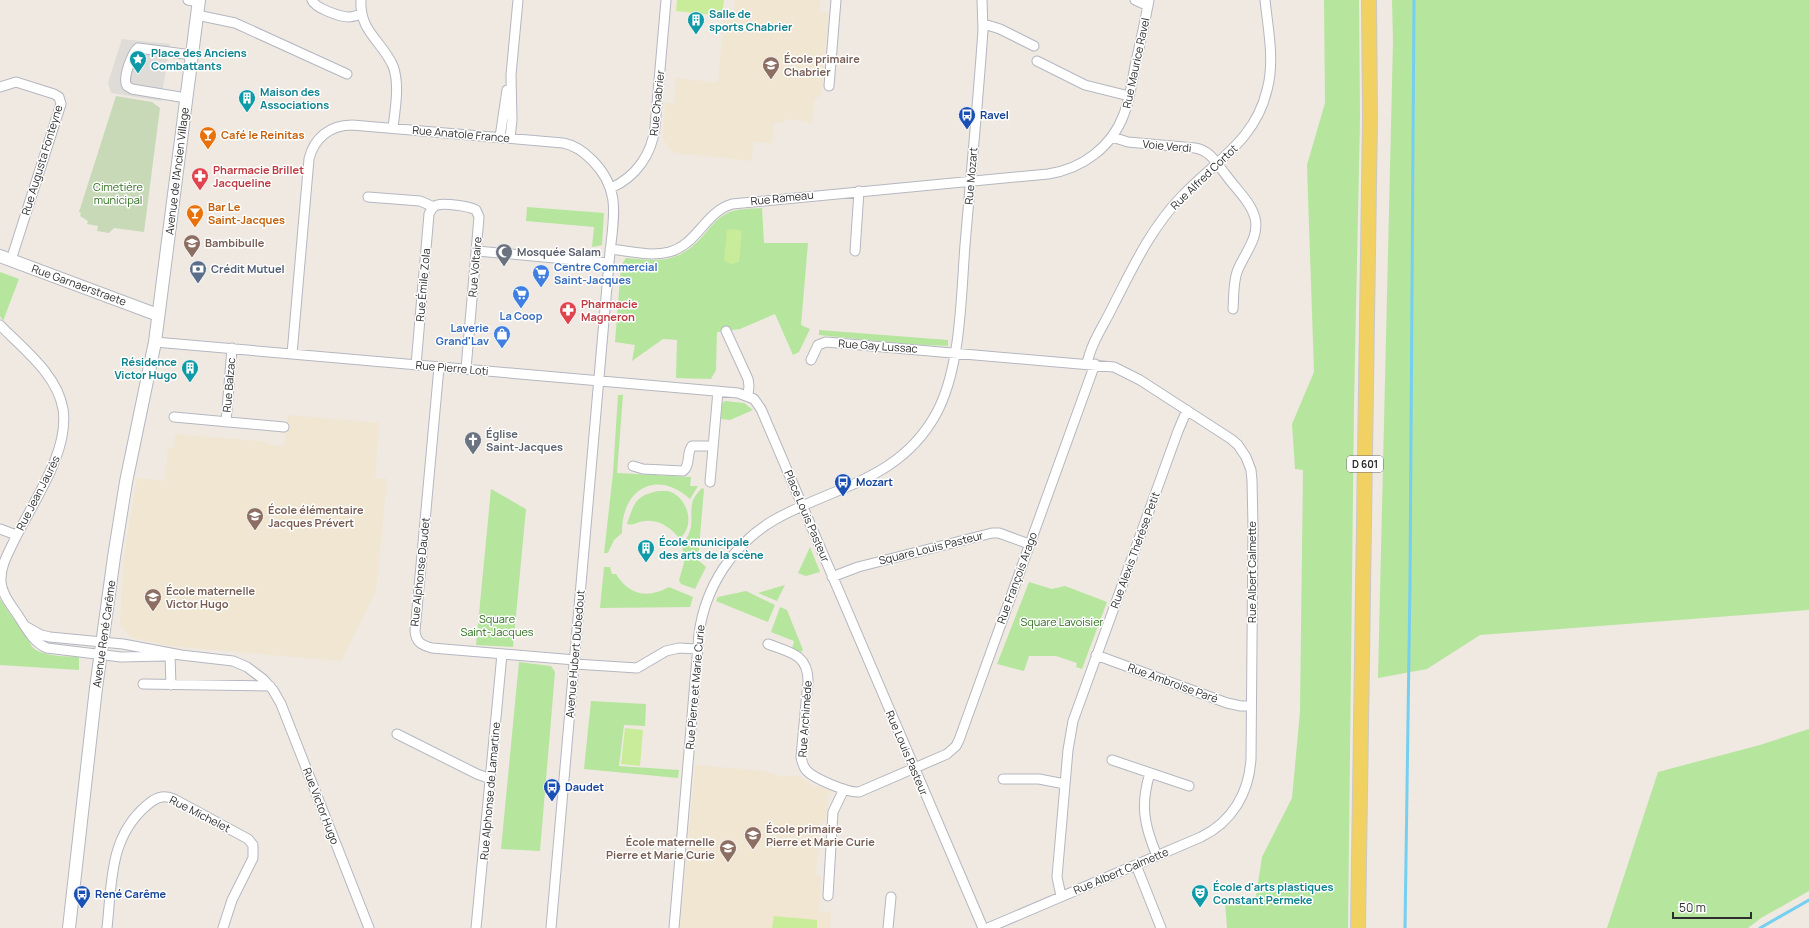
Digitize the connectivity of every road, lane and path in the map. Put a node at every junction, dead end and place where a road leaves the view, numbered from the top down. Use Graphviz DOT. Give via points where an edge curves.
graph roads {
  1 [pos="312,0"];
  2 [pos="360,0"];
  3 [pos="518,0"];
  4 [pos="666,0"];
  5 [pos="836,0"];
  6 [pos="1135,0"];
  7 [pos="1265,0"];
  8 [pos="1369,0"];
  9 [pos="1379,0"];
  10 [pos="196,1"];
  11 [pos="985,2"];
  12 [pos="1148,3"];
  13 [pos="362,14"];
  14 [pos="197,15"];
  15 [pos="984,24"];
  16 [pos="1034,46"];
  17 [pos="192,55"];
  18 [pos="1037,61"];
  19 [pos="346,74"];
  20 [pos="511,75"];
  21 [pos="829,86"];
  22 [pos="0,87"];
  23 [pos="1129,96"];
  24 [pos="186,98"];
  25 [pos="393,128"];
  26 [pos="500,137"];
  27 [pos="1112,137"];
  28 [pos="510,138"];
  29 [pos="1217,164"];
  30 [pos="971,180"];
  31 [pos="612,188"];
  32 [pos="858,191"];
  33 [pos="368,197"];
  34 [pos="434,207"];
  35 [pos="610,249"];
  36 [pos="477,250"];
  37 [pos="856,250"];
  38 [pos="6,258"];
  39 [pos="610,263"];
  40 [pos="1233,309"];
  41 [pos="158,315"];
  42 [pos="1,329"];
  43 [pos="726,331"];
  44 [pos="155,342"];
  45 [pos="232,348"];
  46 [pos="955,352"];
  47 [pos="292,354"];
  48 [pos="811,360"];
  49 [pos="416,364"];
  50 [pos="1091,364"];
  51 [pos="439,367"];
  52 [pos="466,369"];
  53 [pos="599,381"];
  54 [pos="718,391"];
  55 [pos="748,395"];
  56 [pos="1188,410"];
  57 [pos="174,417"];
  58 [pos="226,422"];
  59 [pos="284,427"];
  60 [pos="713,446"];
  61 [pos="633,466"];
  62 [pos="710,482"];
  63 [pos="803,506"];
  64 [pos="0,529"];
  65 [pos="16,535"];
  66 [pos="1029,544"];
  67 [pos="832,577"];
  68 [pos="26,626"];
  69 [pos="103,642"];
  70 [pos="768,644"];
  71 [pos="697,648"];
  72 [pos="502,654"];
  73 [pos="100,655"];
  74 [pos="170,655"];
  75 [pos="181,655"];
  76 [pos="1096,655"];
  77 [pos="575,662"];
  78 [pos="144,684"];
  79 [pos="171,685"];
  80 [pos="270,686"];
  81 [pos="1251,706"];
  82 [pos="397,734"];
  83 [pos="1112,760"];
  84 [pos="914,768"];
  85 [pos="1150,773"];
  86 [pos="491,779"];
  87 [pos="1003,779"];
  88 [pos="1065,784"];
  89 [pos="1190,786"];
  90 [pos="844,789"];
  91 [pos="1157,856"];
  92 [pos="1136,865"];
  93 [pos="828,896"];
  94 [pos="1061,896"];
  95 [pos="891,897"];
  96 [pos="69,928"];
  97 [pos="107,928"];
  98 [pos="223,928"];
  99 [pos="369,928"];
  100 [pos="476,928"];
  101 [pos="551,928"];
  102 [pos="674,928"];
  103 [pos="888,928"];
  104 [pos="983,928"];
  105 [pos="988,928"];
  106 [pos="1161,928"];
  107 [pos="1358,928"];
  108 [pos="1367,928"];
  1 -- 13 [label="street" via="317,7 343,16"];
  2 -- 13 [label="street"];
  3 -- 20 [label="street"];
  4 -- 31 [label="street, Rue Chabrier" via="652,142 645,158 635,171"];
  5 -- 21 [label="street"];
  6 -- 12 [label="street"];
  7 -- 29 [label="street, Rue Alfred Cortot" via="1270,54 1267,91 1249,131"];
  8 -- 107 [label="main road, D 601" via="1370,118"];
  9 -- 108 [label="main road, D 601"];
  10 -- 14 [label="street, Avenue de l'Ancien Village"];
  11 -- 15 [label="street, Rue Mozart"];
  12 -- 23 [label="street, Rue Maurice Ravel"];
  13 -- 25 [label="street" via="367,30 386,53 395,71"];
  14 -- 17 [label="street, Avenue de l'Ancien Village"];
  14 -- 19 [label="street" via="235,23"];
  15 -- 16 [label="street" via="1000,28"];
  15 -- 30 [label="street, Rue Mozart"];
  17 -- 24 [label="street, Avenue de l'Ancien Village"];
  17 -- 24 [label="street" via="138,48 134,52 124,80 126,86 132,89"];
  18 -- 23 [label="street" via="1090,87"];
  20 -- 26 [label="street"];
  20 -- 28 [label="street"];
  22 -- 38 [label="street, Rue Augusta Fonteyne" via="10,82 20,82 54,94 59,97 61,104"];
  23 -- 27 [label="street, Rue Maurice Ravel" via="1123,118"];
  24 -- 41 [label="street, Avenue de l'Ancien Village"];
  25 -- 26 [label="street, Rue Anatole France"];
  25 -- 47 [label="street, Rue Anatole France" via="342,126 324,133 314,145 309,164"];
  26 -- 28 [label="street, Rue Anatole France"];
  27 -- 29 [label="street, Voie Verdi" via="1128,142 1198,148 1208,153"];
  27 -- 30 [label="street, Rue Maurice Ravel" via="1092,157 1065,170 1048,174"];
  28 -- 31 [label="street, Rue Anatole France" via="572,145 598,166"];
  29 -- 40 [label="street, Voie Verdi" via="1250,207 1256,223 1253,238 1236,278"];
  29 -- 50 [label="street, Rue Alfred Cortot" via="1181,197 1151,235 1094,342"];
  30 -- 32 [label="street, Rue Rameau"];
  30 -- 46 [label="street, Rue Mozart"];
  31 -- 35 [label="street, Rue Anatole France" via="614,202"];
  32 -- 35 [label="street, Rue Rameau" via="728,205 712,215 687,242 670,252"];
  32 -- 37 [label="street"];
  33 -- 34 [label="street" via="420,201"];
  34 -- 36 [label="street, Rue Voltaire" via="442,205 476,210 479,217"];
  34 -- 49 [label="street, Rue Émile Zola" via="428,218"];
  35 -- 39 [label="street, Rue Anatole France"];
  36 -- 39 [label="street"];
  36 -- 52 [label="street, Rue Voltaire"];
  38 -- 41 [label="street, Rue Garnaerstraete"];
  39 -- 53 [label="street, Rue Anatole France"];
  41 -- 44 [label="street, Avenue de l'Ancien Village"];
  42 -- 65 [label="street, Rue Jean Jaurès" via="48,376 58,394 64,413 59,453"];
  43 -- 55 [label="street" via="748,379"];
  44 -- 45 [label="street, Rue Pierre Loti"];
  44 -- 69 [label="street, Avenue René Carême" via="122,503"];
  45 -- 47 [label="street, Rue Pierre Loti"];
  45 -- 58 [label="street, Rue Balzac"];
  46 -- 48 [label="street, Rue Gay Lussac" via="826,342 818,345"];
  46 -- 50 [label="street, Rue Albert Calmette"];
  46 -- 63 [label="street, Rue Pierre et Marie Curie" via="942,402 930,424 913,445 877,473"];
  47 -- 49 [label="street, Rue Pierre Loti"];
  49 -- 51 [label="street, Rue Pierre Loti"];
  50 -- 56 [label="street, Rue Albert Calmette" via="1124,371"];
  50 -- 66 [label="street, Rue François Arago"];
  51 -- 52 [label="street, Rue Pierre Loti"];
  51 -- 72 [label="street, Rue Alphonse Daudet" via="414,631 420,644 432,648"];
  52 -- 53 [label="street, Rue Pierre Loti"];
  53 -- 54 [label="street, Rue Pierre Loti"];
  53 -- 77 [label="street, Avenue Hubert Dubedout"];
  54 -- 55 [label="street, Rue Pierre Loti"];
  54 -- 60 [label="street"];
  55 -- 63 [label="street, Place Louis Pasteur" via="759,405"];
  56 -- 76 [label="street, Rue Alexis Thérèse Petit"];
  56 -- 81 [label="street, Rue Albert Calmette" via="1234,442 1244,453 1251,470"];
  57 -- 58 [label="street, Rue Balzac"];
  58 -- 59 [label="street, Rue Balzac"];
  60 -- 61 [label="street" via="692,446 687,466 681,471"];
  60 -- 62 [label="street"];
  63 -- 67 [label="street, Place Louis Pasteur"];
  63 -- 71 [label="street, Rue Pierre et Marie Curie" via="763,527 726,563 706,600"];
  64 -- 65 [label="street"];
  65 -- 68 [label="street, Rue Jean Jaurès" via="2,567 0,582 6,597"];
  66 -- 67 [label="street, Square Louis Pasteur" via="992,533 864,566"];
  66 -- 84 [label="street, Rue François Arago" via="958,742 947,754"];
  67 -- 84 [label="street, Rue Louis Pasteur"];
  68 -- 69 [label="street" via="50,637"];
  68 -- 73 [label="street, Rue Jean Jaurès" via="36,641 47,648"];
  69 -- 73 [label="street, Avenue René Carême"];
  69 -- 75 [label="street, Rue Victor Hugo"];
  70 -- 90 [label="street, Rue Archimède" via="799,657 807,669 801,753 804,768 813,775"];
  71 -- 77 [label="street, Rue Alphonse Daudet" via="666,651 637,668"];
  71 -- 102 [label="street, Rue Pierre et Marie Curie"];
  72 -- 77 [label="street, Rue Alphonse Daudet"];
  72 -- 86 [label="street, Rue Alphonse de Lamartine"];
  73 -- 74 [label="street, Rue Victor Hugo"];
  73 -- 96 [label="street, Avenue René Carême"];
  74 -- 75 [label="street, Rue Victor Hugo"];
  74 -- 79 [label="street"];
  75 -- 80 [label="street, Rue Victor Hugo" via="239,663 255,672"];
  76 -- 81 [label="street, Rue Ambroise Paré" via="1227,703"];
  76 -- 88 [label="street, Rue Alexis Thérèse Petit" via="1073,721"];
  77 -- 101 [label="street, Avenue Hubert Dubedout"];
  78 -- 79 [label="street"];
  79 -- 80 [label="street"];
  80 -- 99 [label="street, Rue Victor Hugo" via="281,704"];
  81 -- 91 [label="street, Rue Albert Calmette" via="1249,774 1237,806 1212,831"];
  82 -- 86 [label="street"];
  83 -- 85 [label="street"];
  84 -- 90 [label="street, Rue Archimède" via="862,792"];
  84 -- 104 [label="street, Rue Louis Pasteur"];
  85 -- 89 [label="street"];
  85 -- 91 [label="street" via="1144,799 1145,824"];
  86 -- 100 [label="street, Rue Alphonse de Lamartine"];
  87 -- 88 [label="street" via="1039,779"];
  88 -- 94 [label="street, Rue Alexis Thérèse Petit" via="1057,877"];
  90 -- 93 [label="street" via="833,812"];
  91 -- 92 [label="street, Rue Albert Calmette"];
  92 -- 94 [label="street, Rue Albert Calmette"];
  92 -- 106 [label="street"];
  94 -- 105 [label="street, Rue Albert Calmette"];
  95 -- 103 [label="street"];
  97 -- 98 [label="street, Rue Michelet" via="113,868 119,843 124,831 136,816 162,796 174,799 252,843 253,858 232,900"];
}
